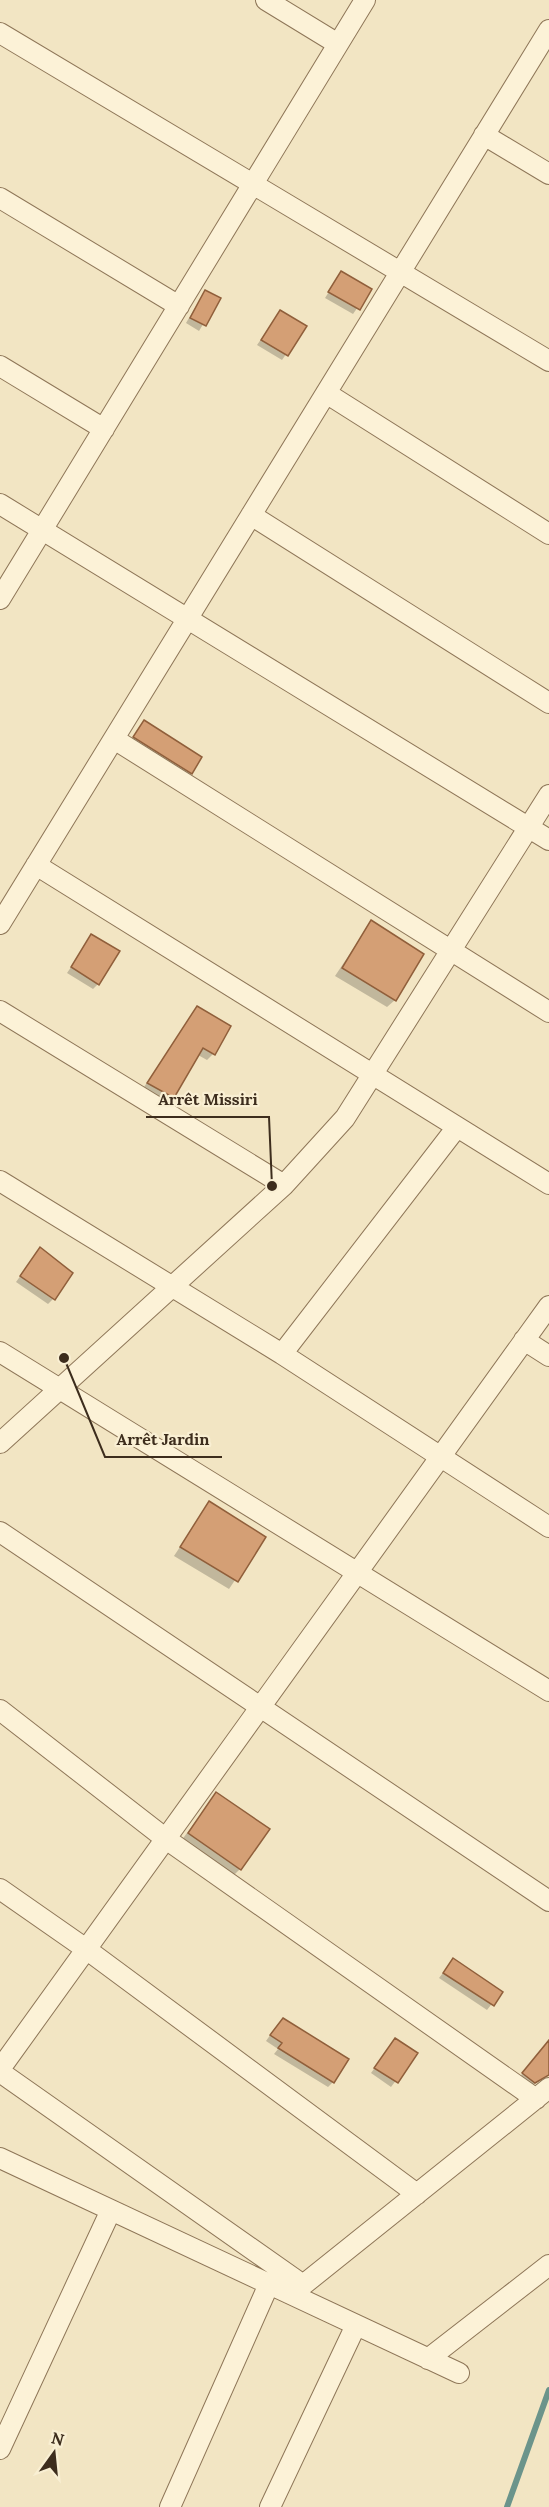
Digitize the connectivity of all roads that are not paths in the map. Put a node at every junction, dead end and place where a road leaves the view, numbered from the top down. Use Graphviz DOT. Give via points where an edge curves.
graph roads {
  1 [pos="266,0"];
  2 [pos="365,0"];
  3 [pos="549,30"];
  4 [pos="0,33"];
  5 [pos="338,44"];
  6 [pos="484,135"];
  7 [pos="549,174"];
  8 [pos="253,184"];
  9 [pos="0,198"];
  10 [pos="400,272"];
  11 [pos="179,306"];
  12 [pos="549,362"];
  13 [pos="0,366"];
  14 [pos="326,393"];
  15 [pos="104,429"];
  16 [pos="0,504"];
  17 [pos="251,515"];
  18 [pos="42,530"];
  19 [pos="549,534"];
  20 [pos="0,599"];
  21 [pos="187,619"];
  22 [pos="549,703"];
  23 [pos="114,739"];
  24 [pos="549,795"];
  25 [pos="530,828"];
  26 [pos="549,840"];
  27 [pos="36,865"];
  28 [pos="0,924"];
  29 [pos="449,949"];
  30 [pos="0,1011"];
  31 [pos="549,1012"];
  32 [pos="371,1073"];
  33 [pos="457,1127"];
  34 [pos="0,1181"];
  35 [pos="549,1184"];
  36 [pos="284,1185"];
  37 [pos="172,1287"];
  38 [pos="549,1306"];
  39 [pos="524,1340"];
  40 [pos="0,1352"];
  41 [pos="282,1354"];
  42 [pos="549,1356"];
  43 [pos="60,1388"];
  44 [pos="0,1443"];
  45 [pos="440,1457"];
  46 [pos="549,1527"];
  47 [pos="0,1532"];
  48 [pos="358,1572"];
  49 [pos="549,1691"];
  50 [pos="260,1707"];
  51 [pos="0,1710"];
  52 [pos="166,1839"];
  53 [pos="0,1889"];
  54 [pos="549,1901"];
  55 [pos="86,1949"];
  56 [pos="0,2071"];
  57 [pos="542,2094"];
  58 [pos="0,2158"];
  59 [pos="417,2194"];
  60 [pos="111,2210"];
  61 [pos="549,2265"];
  62 [pos="269,2284"];
  63 [pos="297,2290"];
  64 [pos="356,2325"];
  65 [pos="428,2359"];
  66 [pos="459,2373"];
  67 [pos="0,2449"];
  68 [pos="170,2507"];
  69 [pos="270,2507"];
  1 -- 5 [label="street"];
  2 -- 5 [label="street"];
  3 -- 6 [label="street"];
  4 -- 8 [label="street"];
  5 -- 8 [label="street"];
  6 -- 7 [label="street"];
  6 -- 10 [label="street"];
  8 -- 10 [label="street"];
  8 -- 11 [label="street"];
  9 -- 11 [label="street"];
  10 -- 12 [label="street"];
  10 -- 14 [label="street"];
  11 -- 15 [label="street"];
  13 -- 15 [label="street"];
  14 -- 17 [label="street"];
  14 -- 19 [label="street"];
  15 -- 18 [label="street"];
  16 -- 18 [label="street"];
  17 -- 21 [label="street"];
  17 -- 22 [label="street"];
  18 -- 20 [label="street"];
  18 -- 21 [label="street"];
  21 -- 23 [label="street"];
  21 -- 25 [label="street"];
  23 -- 27 [label="street"];
  23 -- 29 [label="street"];
  24 -- 25 [label="street"];
  25 -- 26 [label="street"];
  25 -- 29 [label="street"];
  27 -- 28 [label="street"];
  27 -- 32 [label="street"];
  29 -- 31 [label="street"];
  29 -- 32 [label="street"];
  30 -- 36 [label="street"];
  32 -- 33 [label="street"];
  32 -- 36 [label="street" via="345,1118"];
  33 -- 35 [label="street"];
  33 -- 41 [label="street"];
  34 -- 37 [label="street"];
  36 -- 37 [label="street"];
  37 -- 41 [label="street"];
  37 -- 43 [label="street"];
  38 -- 39 [label="street"];
  39 -- 42 [label="street"];
  39 -- 45 [label="street"];
  40 -- 43 [label="street"];
  41 -- 45 [label="street"];
  43 -- 44 [label="street"];
  43 -- 48 [label="street"];
  45 -- 46 [label="street"];
  45 -- 48 [label="street"];
  47 -- 50 [label="street"];
  48 -- 49 [label="street"];
  48 -- 50 [label="street"];
  50 -- 52 [label="street"];
  50 -- 54 [label="street"];
  51 -- 52 [label="street"];
  52 -- 55 [label="street"];
  52 -- 57 [label="street"];
  53 -- 55 [label="street"];
  55 -- 56 [label="street"];
  55 -- 59 [label="street"];
  56 -- 63 [label="street"];
  57 -- 59 [label="street"];
  58 -- 60 [label="street"];
  59 -- 63 [label="street"];
  60 -- 62 [label="street"];
  60 -- 67 [label="street"];
  61 -- 65 [label="street"];
  62 -- 63 [label="street"];
  62 -- 68 [label="street"];
  63 -- 64 [label="street"];
  64 -- 65 [label="street"];
  64 -- 69 [label="street"];
  65 -- 66 [label="street"];
}
